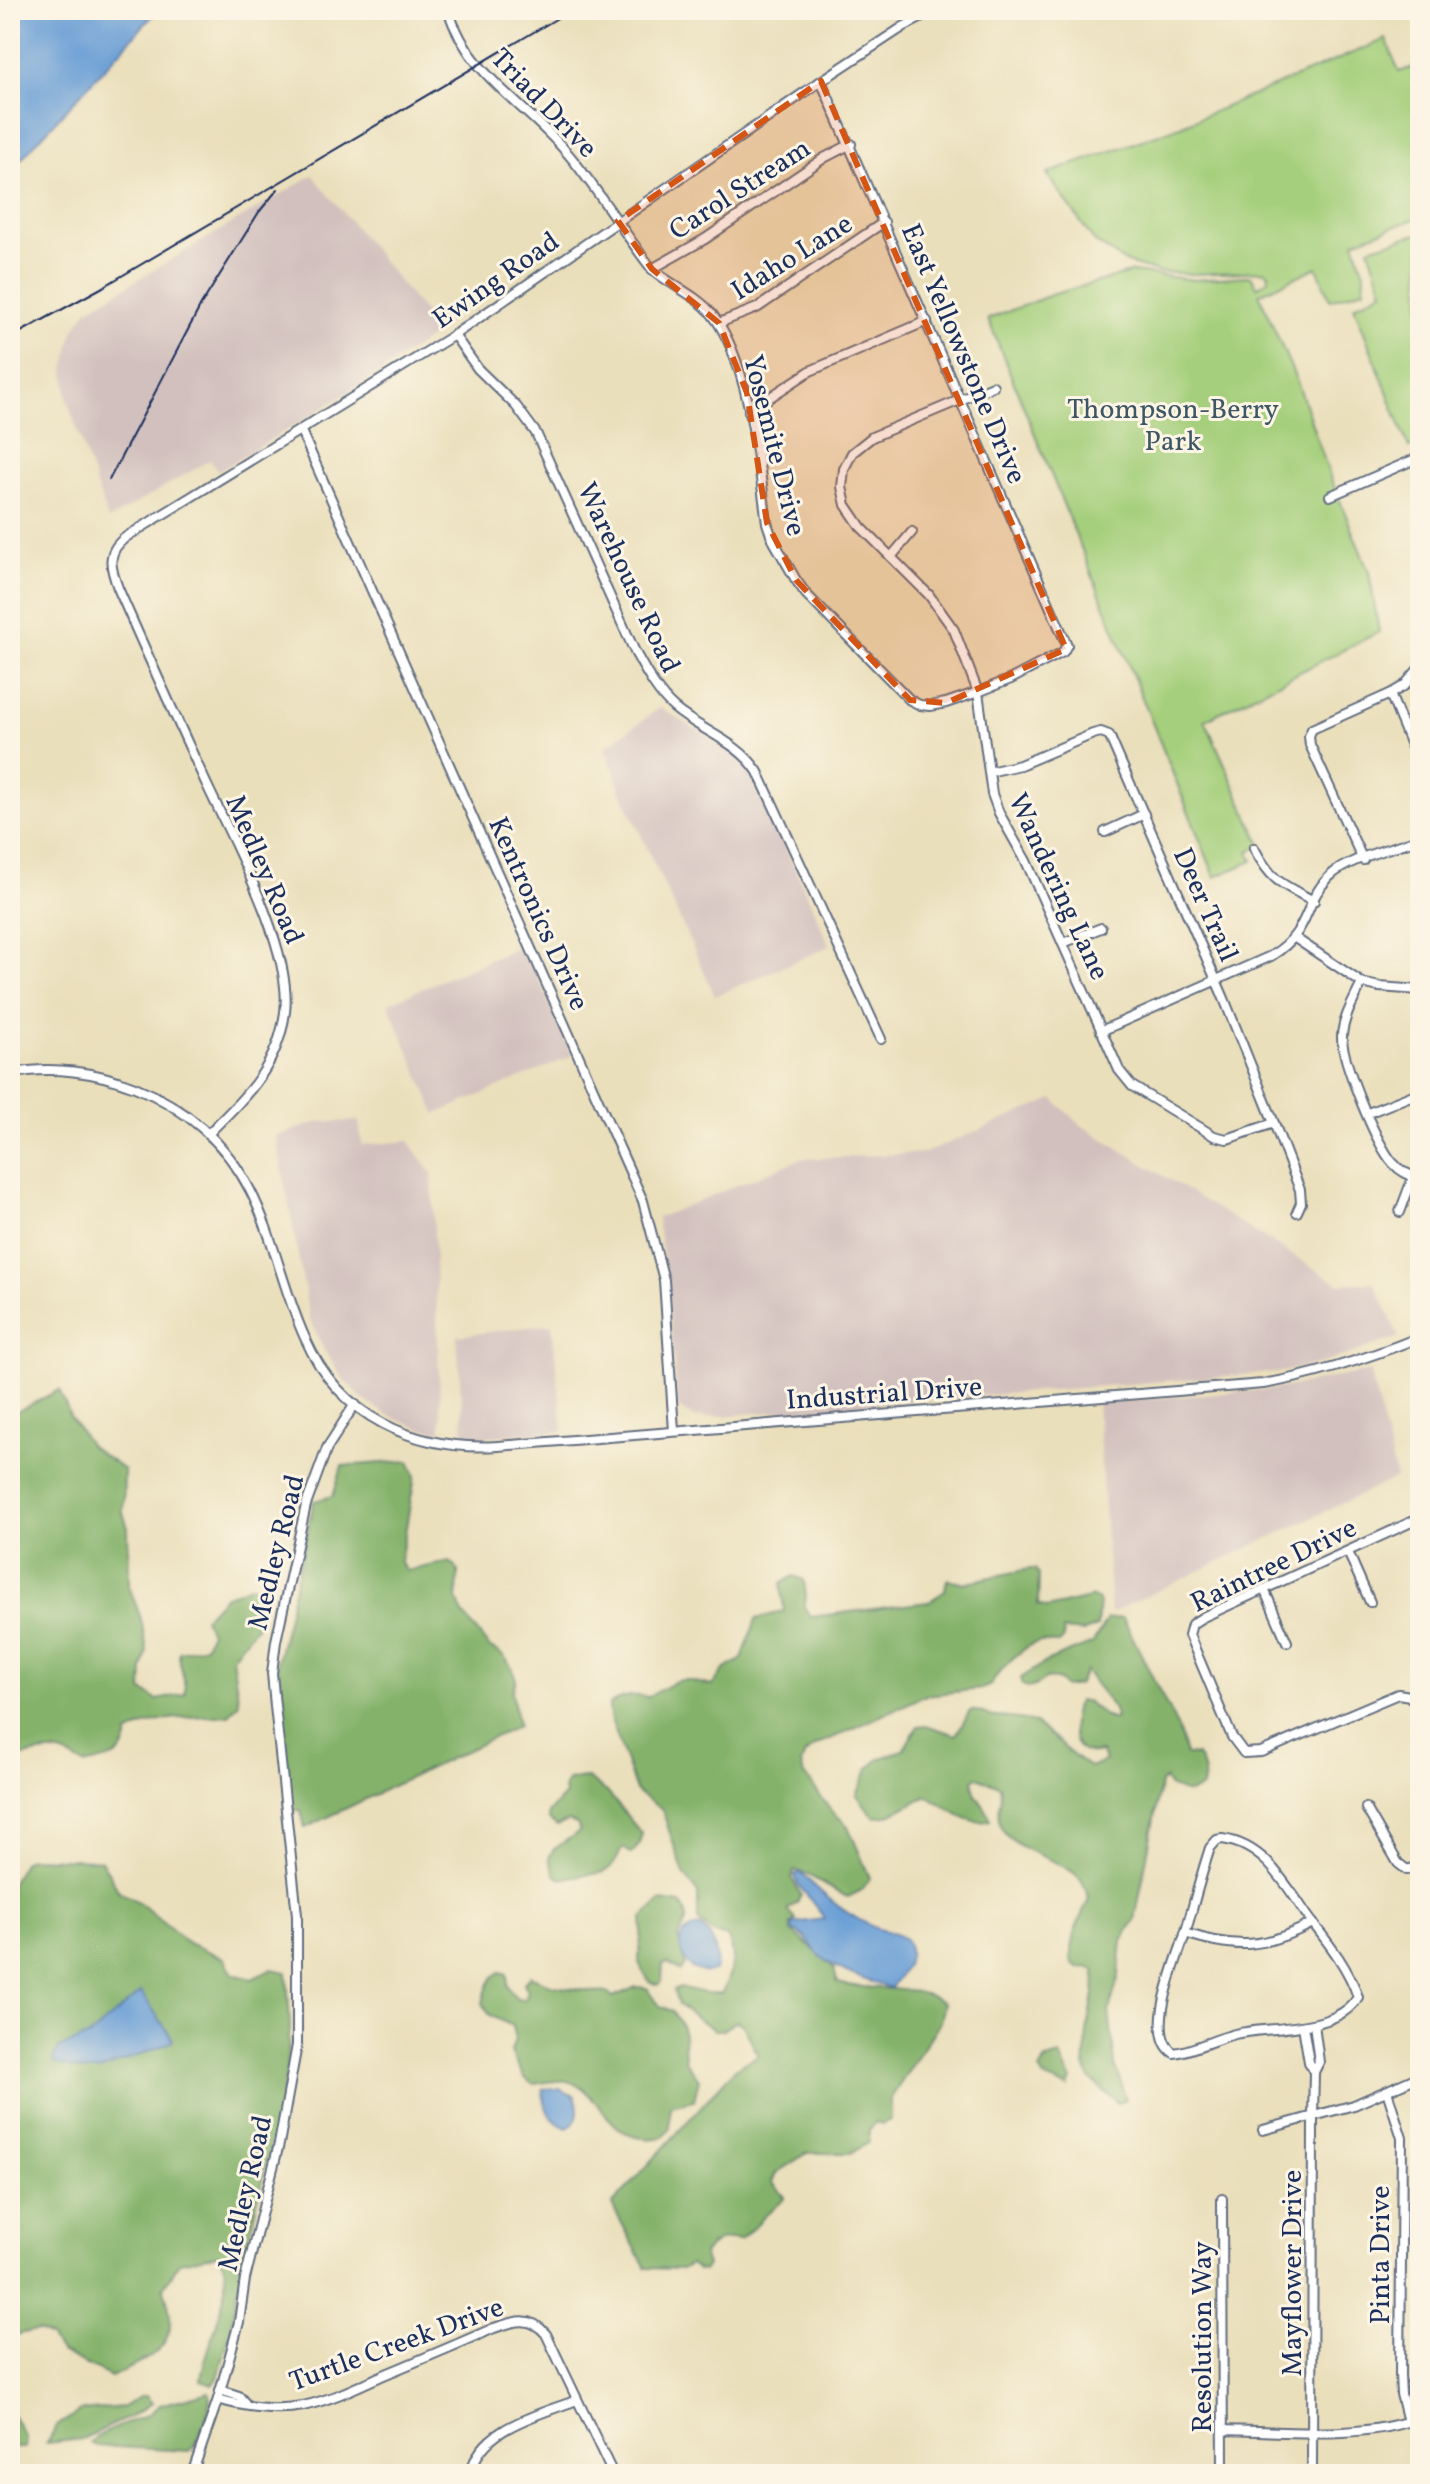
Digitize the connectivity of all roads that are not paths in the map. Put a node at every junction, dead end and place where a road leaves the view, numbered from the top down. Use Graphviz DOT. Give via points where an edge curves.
graph roads {
  1 [pos="448,10"];
  2 [pos="936,10"];
  3 [pos="821,81"];
  4 [pos="851,144"];
  5 [pos="618,221"];
  6 [pos="884,222"];
  7 [pos="652,269"];
  8 [pos="927,321"];
  9 [pos="719,323"];
  10 [pos="454,335"];
  11 [pos="993,386"];
  12 [pos="961,398"];
  13 [pos="749,411"];
  14 [pos="301,431"];
  15 [pos="1420,457"];
  16 [pos="1330,496"];
  17 [pos="912,532"];
  18 [pos="891,557"];
  19 [pos="120,593"];
  20 [pos="1067,643"];
  21 [pos="1420,667"];
  22 [pos="978,692"];
  23 [pos="1390,694"];
  24 [pos="1420,767"];
  25 [pos="989,772"];
  26 [pos="1144,814"];
  27 [pos="1105,832"];
  28 [pos="1420,838"];
  29 [pos="1254,848"];
  30 [pos="1363,860"];
  31 [pos="1314,901"];
  32 [pos="1101,928"];
  33 [pos="1295,938"];
  34 [pos="1063,943"];
  35 [pos="1216,980"];
  36 [pos="1362,983"];
  37 [pos="1420,983"];
  38 [pos="1420,990"];
  39 [pos="1101,1031"];
  40 [pos="881,1039"];
  41 [pos="10,1074"];
  42 [pos="1413,1095"];
  43 [pos="1368,1113"];
  44 [pos="1274,1123"];
  45 [pos="209,1133"];
  46 [pos="1417,1178"];
  47 [pos="1297,1212"];
  48 [pos="1400,1212"];
  49 [pos="1420,1337"];
  50 [pos="355,1404"];
  51 [pos="674,1431"];
  52 [pos="1420,1518"];
  53 [pos="1348,1552"];
  54 [pos="1264,1589"];
  55 [pos="1370,1602"];
  56 [pos="1287,1642"];
  57 [pos="1420,1712"];
  58 [pos="1366,1808"];
  59 [pos="1420,1865"];
  60 [pos="1313,1923"];
  61 [pos="1185,1933"];
  62 [pos="1314,2024"];
  63 [pos="1303,2026"];
  64 [pos="1314,2072"];
  65 [pos="1420,2076"];
  66 [pos="1387,2091"];
  67 [pos="1313,2117"];
  68 [pos="1263,2130"];
  69 [pos="1222,2199"];
  70 [pos="219,2394"];
  71 [pos="577,2400"];
  72 [pos="1420,2417"];
  73 [pos="1408,2422"];
  74 [pos="1224,2430"];
  75 [pos="1313,2431"];
  76 [pos="192,2474"];
  77 [pos="471,2474"];
  78 [pos="613,2474"];
  79 [pos="1223,2474"];
  80 [pos="1312,2474"];
  1 -- 5 [label="street, Triad Drive" via="477,66 552,136"];
  2 -- 3 [label="street, Ewing Road"];
  3 -- 4 [label="street, East Yellowstone Drive"];
  3 -- 5 [label="street, Ewing Road"];
  4 -- 6 [label="street, East Yellowstone Drive"];
  4 -- 7 [label="street, Carol Stream"];
  5 -- 7 [label="street, Yosemite Drive"];
  5 -- 10 [label="street, Ewing Road"];
  6 -- 8 [label="street, East Yellowstone Drive"];
  6 -- 9 [label="street, Idaho Lane" via="757,308"];
  7 -- 9 [label="street, Yosemite Drive"];
  8 -- 12 [label="street, East Yellowstone Drive"];
  8 -- 13 [label="street" via="810,371"];
  9 -- 13 [label="street, Yosemite Drive"];
  10 -- 14 [label="street, Ewing Road"];
  10 -- 40 [label="street, Warehouse Road" via="536,433 652,682 675,709 735,747 758,772"];
  11 -- 12 [label="street, Wandering Lane"];
  12 -- 18 [label="street, Wandering Lane" via="872,437 848,461 842,487 846,505"];
  12 -- 20 [label="street, East Yellowstone Drive"];
  13 -- 22 [label="street, Yosemite Drive" via="767,523 806,594 910,700 930,706"];
  14 -- 19 [label="street, Ewing Road" via="117,544 111,563"];
  14 -- 51 [label="street, Kentronics Drive" via="643,1201 664,1280"];
  15 -- 16 [label="street"];
  17 -- 18 [label="street"];
  18 -- 22 [label="street, Wandering Lane" via="949,621"];
  19 -- 45 [label="street, Medley Road" via="262,908 284,973 285,1012 272,1057 252,1090"];
  20 -- 22 [label="street, Yosemite Drive" via="1063,652"];
  21 -- 23 [label="street"];
  22 -- 25 [label="street, Wandering Lane"];
  23 -- 24 [label="street"];
  23 -- 30 [label="street" via="1312,729 1309,740"];
  25 -- 26 [label="street, Deer Trail" via="1106,732"];
  25 -- 34 [label="street, Wandering Lane" via="999,813"];
  26 -- 27 [label="street"];
  26 -- 35 [label="street, Deer Trail"];
  28 -- 30 [label="street"];
  29 -- 31 [label="street" via="1274,879"];
  30 -- 31 [label="street" via="1330,876"];
  31 -- 33 [label="street"];
  32 -- 34 [label="street"];
  33 -- 35 [label="street" via="1271,956"];
  33 -- 36 [label="street"];
  34 -- 39 [label="street, Wandering Lane"];
  35 -- 39 [label="street"];
  35 -- 44 [label="street, Deer Trail"];
  36 -- 38 [label="street"];
  36 -- 43 [label="street" via="1342,1038"];
  37 -- 38 [label="street"];
  39 -- 44 [label="street, Wandering Lane" via="1132,1086 1207,1133 1227,1139"];
  41 -- 45 [label="street" via="65,1071 124,1083 179,1109"];
  42 -- 43 [label="street"];
  43 -- 46 [label="street" via="1390,1159"];
  44 -- 47 [label="street, Deer Trail" via="1300,1190"];
  45 -- 50 [label="street" via="249,1187 312,1352"];
  46 -- 48 [label="street"];
  49 -- 51 [label="street, Industrial Drive" via="1343,1367 1263,1384"];
  50 -- 51 [label="street, Industrial Drive" via="409,1436 452,1446"];
  50 -- 70 [label="street, Medley Road" via="327,1448 310,1489 273,1657 297,1915 299,2027 284,2120"];
  52 -- 53 [label="street, Raintree Drive"];
  53 -- 54 [label="street, Raintree Drive"];
  53 -- 55 [label="street"];
  54 -- 56 [label="street"];
  54 -- 57 [label="street, Raintree Drive" via="1189,1629 1239,1749 1261,1752 1398,1694 1410,1696"];
  58 -- 59 [label="street" via="1398,1863 1407,1870"];
  60 -- 61 [label="street" via="1256,1944 1222,1944"];
  60 -- 61 [label="street" via="1270,1865 1222,1839 1210,1848"];
  60 -- 62 [label="street" via="1358,1997 1345,2010"];
  61 -- 63 [label="street" via="1163,2007 1164,2038 1171,2052 1239,2033"];
  62 -- 63 [label="street"];
  62 -- 64 [label="street, Mayflower Drive" via="1319,2062"];
  63 -- 64 [label="street, Mayflower Drive"];
  64 -- 67 [label="street, Mayflower Drive"];
  65 -- 66 [label="street"];
  66 -- 67 [label="street"];
  66 -- 73 [label="street, Pinta Drive" via="1402,2138 1400,2375"];
  67 -- 68 [label="street"];
  67 -- 75 [label="street, Mayflower Drive"];
  69 -- 74 [label="street, Resolution Way"];
  70 -- 71 [label="street, Turtle Creek Drive" via="265,2408 321,2401 520,2320 535,2323 546,2334"];
  70 -- 76 [label="street, Medley Road"];
  71 -- 77 [label="street" via="496,2435 478,2455"];
  71 -- 78 [label="street, Turtle Creek Drive"];
  72 -- 73 [label="street"];
  73 -- 75 [label="street" via="1368,2430"];
  74 -- 75 [label="street"];
  74 -- 79 [label="street, Resolution Way"];
  75 -- 80 [label="street, Mayflower Drive"];
}
